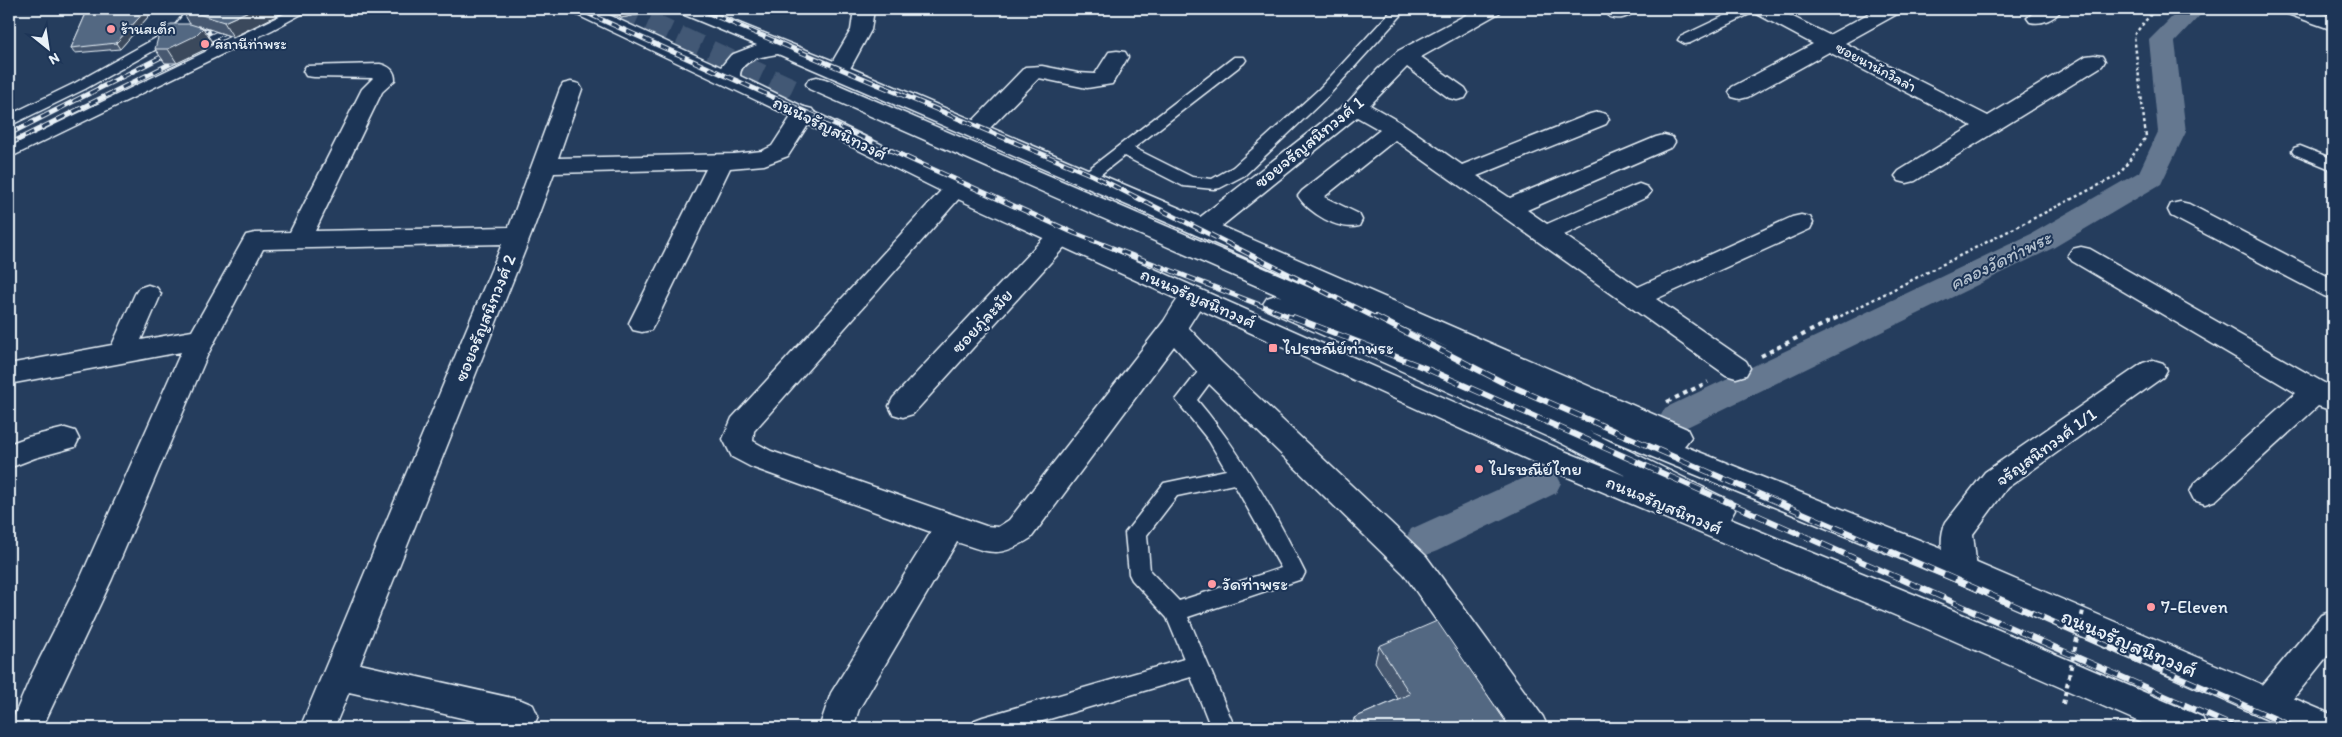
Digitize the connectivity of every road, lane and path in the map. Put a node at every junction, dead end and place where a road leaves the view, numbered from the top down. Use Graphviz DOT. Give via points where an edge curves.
graph roads {
  1 [pos="196,9"];
  2 [pos="304,9"];
  3 [pos="580,9"];
  4 [pos="687,9"];
  5 [pos="864,9"];
  6 [pos="1400,9"];
  7 [pos="1492,9"];
  8 [pos="1749,9"];
  9 [pos="1762,9"];
  10 [pos="1892,9"];
  11 [pos="2155,9"];
  12 [pos="2292,9"];
  13 [pos="2333,24"];
  14 [pos="177,32"];
  15 [pos="1686,40"];
  16 [pos="1830,43"];
  17 [pos="780,47"];
  18 [pos="1406,56"];
  19 [pos="1117,57"];
  20 [pos="1239,60"];
  21 [pos="2094,61"];
  22 [pos="196,64"];
  23 [pos="314,71"];
  24 [pos="729,80"];
  25 [pos="570,89"];
  26 [pos="814,90"];
  27 [pos="1740,92"];
  28 [pos="1457,93"];
  29 [pos="1356,107"];
  30 [pos="1598,119"];
  31 [pos="9,121"];
  32 [pos="1989,126"];
  33 [pos="1395,128"];
  34 [pos="975,130"];
  35 [pos="1664,142"];
  36 [pos="1123,149"];
  37 [pos="2300,151"];
  38 [pos="9,153"];
  39 [pos="721,162"];
  40 [pos="2333,165"];
  41 [pos="544,166"];
  42 [pos="1460,174"];
  43 [pos="1907,176"];
  44 [pos="1085,178"];
  45 [pos="955,189"];
  46 [pos="1639,192"];
  47 [pos="1509,208"];
  48 [pos="2180,210"];
  49 [pos="1350,220"];
  50 [pos="1800,223"];
  51 [pos="1203,228"];
  52 [pos="1545,234"];
  53 [pos="519,235"];
  54 [pos="1060,236"];
  55 [pos="299,239"];
  56 [pos="2081,255"];
  57 [pos="2333,290"];
  58 [pos="148,294"];
  59 [pos="1194,297"];
  60 [pos="1636,298"];
  61 [pos="642,323"];
  62 [pos="1173,328"];
  63 [pos="201,339"];
  64 [pos="122,353"];
  65 [pos="1736,368"];
  66 [pos="1211,369"];
  67 [pos="2153,370"];
  68 [pos="9,374"];
  69 [pos="2325,396"];
  70 [pos="1666,402"];
  71 [pos="903,406"];
  72 [pos="65,439"];
  73 [pos="9,457"];
  74 [pos="1239,475"];
  75 [pos="2205,492"];
  76 [pos="950,527"];
  77 [pos="1947,565"];
  78 [pos="2084,606"];
  79 [pos="1175,612"];
  80 [pos="1934,617"];
  81 [pos="2333,625"];
  82 [pos="1198,665"];
  83 [pos="339,675"];
  84 [pos="2063,704"];
  85 [pos="2268,704"];
  86 [pos="522,716"];
  87 [pos="25,728"];
  88 [pos="317,728"];
  89 [pos="836,728"];
  90 [pos="983,728"];
  91 [pos="1223,728"];
  92 [pos="1531,728"];
  93 [pos="2190,728"];
  94 [pos="2324,728"];
  1 -- 14 [label="lane"];
  2 -- 22 [label="lane"];
  3 -- 24 [label="street, ถนนจรัญสนิทวงศ์"];
  4 -- 17 [label="street, ถนนจรัญสนิทวงศ์"];
  5 -- 26 [label="street" via="861,30"];
  6 -- 36 [label="lane" via="1324,92 1239,171 1214,184 1189,182"];
  7 -- 18 [label="street, ซอยจรัญสนิทวงศ์ 1"];
  8 -- 15 [label="lane"];
  9 -- 16 [label="street, ซอยนานักวิลล่า"];
  10 -- 16 [label="street"];
  11 -- 65 [label="path" via="2134,34 2146,137 2119,175"];
  12 -- 13 [label="street"];
  14 -- 22 [label="lane" via="200,32 225,40"];
  14 -- 31 [label="lane"];
  16 -- 27 [label="street"];
  16 -- 32 [label="street, ซอยนานักวิลล่า"];
  17 -- 24 [label="street" via="753,53 737,61 727,73"];
  17 -- 26 [label="street, ถนนจรัญสนิทวงศ์"];
  18 -- 28 [label="street"];
  18 -- 29 [label="street, ซอยจรัญสนิทวงศ์ 1"];
  19 -- 34 [label="street" via="1104,79 1095,82 1046,71 1033,72"];
  20 -- 36 [label="lane"];
  21 -- 32 [label="street"];
  22 -- 38 [label="lane"];
  23 -- 55 [label="street" via="380,70 384,80 373,89"];
  24 -- 26 [label="street, ถนนจรัญสนิทวงศ์"];
  25 -- 41 [label="street, ซอยจรัญสนิทวงศ์ 2"];
  26 -- 34 [label="street, ถนนจรัญสนิทวงศ์"];
  26 -- 39 [label="street" via="780,151 774,155"];
  26 -- 45 [label="street, ถนนจรัญสนิทวงศ์"];
  26 -- 77 [label="street, ถนนจรัญสนิทวงศ์" via="1576,414"];
  26 -- 80 [label="street, ถนนจรัญสนิทวงศ์" via="1567,433"];
  29 -- 33 [label="street"];
  29 -- 51 [label="street, ซอยจรัญสนิทวงศ์ 1"];
  30 -- 42 [label="street"];
  32 -- 43 [label="street"];
  33 -- 42 [label="street"];
  33 -- 49 [label="street" via="1310,196 1326,209"];
  34 -- 44 [label="street, ถนนจรัญสนิทวงศ์"];
  35 -- 47 [label="street"];
  36 -- 44 [label="lane"];
  37 -- 40 [label="lane"];
  39 -- 41 [label="street"];
  39 -- 61 [label="street"];
  41 -- 53 [label="street, ซอยจรัญสนิทวงศ์ 2"];
  42 -- 47 [label="street"];
  44 -- 51 [label="street, ถนนจรัญสนิทวงศ์"];
  45 -- 54 [label="street, ถนนจรัญสนิทวงศ์"];
  45 -- 76 [label="street" via="742,426 737,439 742,449 761,459"];
  46 -- 52 [label="street"];
  47 -- 52 [label="street"];
  48 -- 57 [label="street"];
  50 -- 60 [label="street"];
  51 -- 77 [label="street, ถนนจรัญสนิทวงศ์" via="1637,418"];
  52 -- 60 [label="street"];
  53 -- 55 [label="street"];
  53 -- 83 [label="street, ซอยจรัญสนิทวงศ์ 2"];
  54 -- 59 [label="street, ถนนจรัญสนิทวงศ์"];
  54 -- 71 [label="street, ซอยภู่ละมัย"];
  55 -- 63 [label="street" via="255,241"];
  56 -- 69 [label="street"];
  58 -- 64 [label="street"];
  59 -- 62 [label="street"];
  59 -- 80 [label="street, ถนนจรัญสนิทวงศ์" via="1554,459"];
  60 -- 65 [label="street"];
  62 -- 66 [label="street"];
  62 -- 76 [label="street" via="1020,529 1002,540 986,539"];
  63 -- 64 [label="street"];
  63 -- 87 [label="street" via="99,573"];
  64 -- 68 [label="street"];
  65 -- 70 [label="path"];
  66 -- 74 [label="lane" via="1186,400 1216,436"];
  66 -- 92 [label="street" via="1415,565"];
  67 -- 77 [label="street, จรัญสนิทวงศ์ 1/1" via="1996,480 1957,531"];
  69 -- 75 [label="street"];
  72 -- 73 [label="street" via="28,448"];
  74 -- 79 [label="lane" via="1171,489 1136,533 1140,574"];
  74 -- 79 [label="lane" via="1294,574"];
  76 -- 89 [label="street" via="843,704"];
  77 -- 85 [label="street, ถนนจรัญสนิทวงศ์"];
  78 -- 84 [label="path, bridge"];
  79 -- 82 [label="lane"];
  80 -- 93 [label="street, ถนนจรัญสนิทวงศ์"];
  81 -- 85 [label="street"];
  82 -- 90 [label="lane"];
  82 -- 91 [label="lane"];
  83 -- 86 [label="street"];
  83 -- 88 [label="street, ซอยจรัญสนิทวงศ์ 2"];
  85 -- 94 [label="street, ถนนจรัญสนิทวงศ์"];
}
